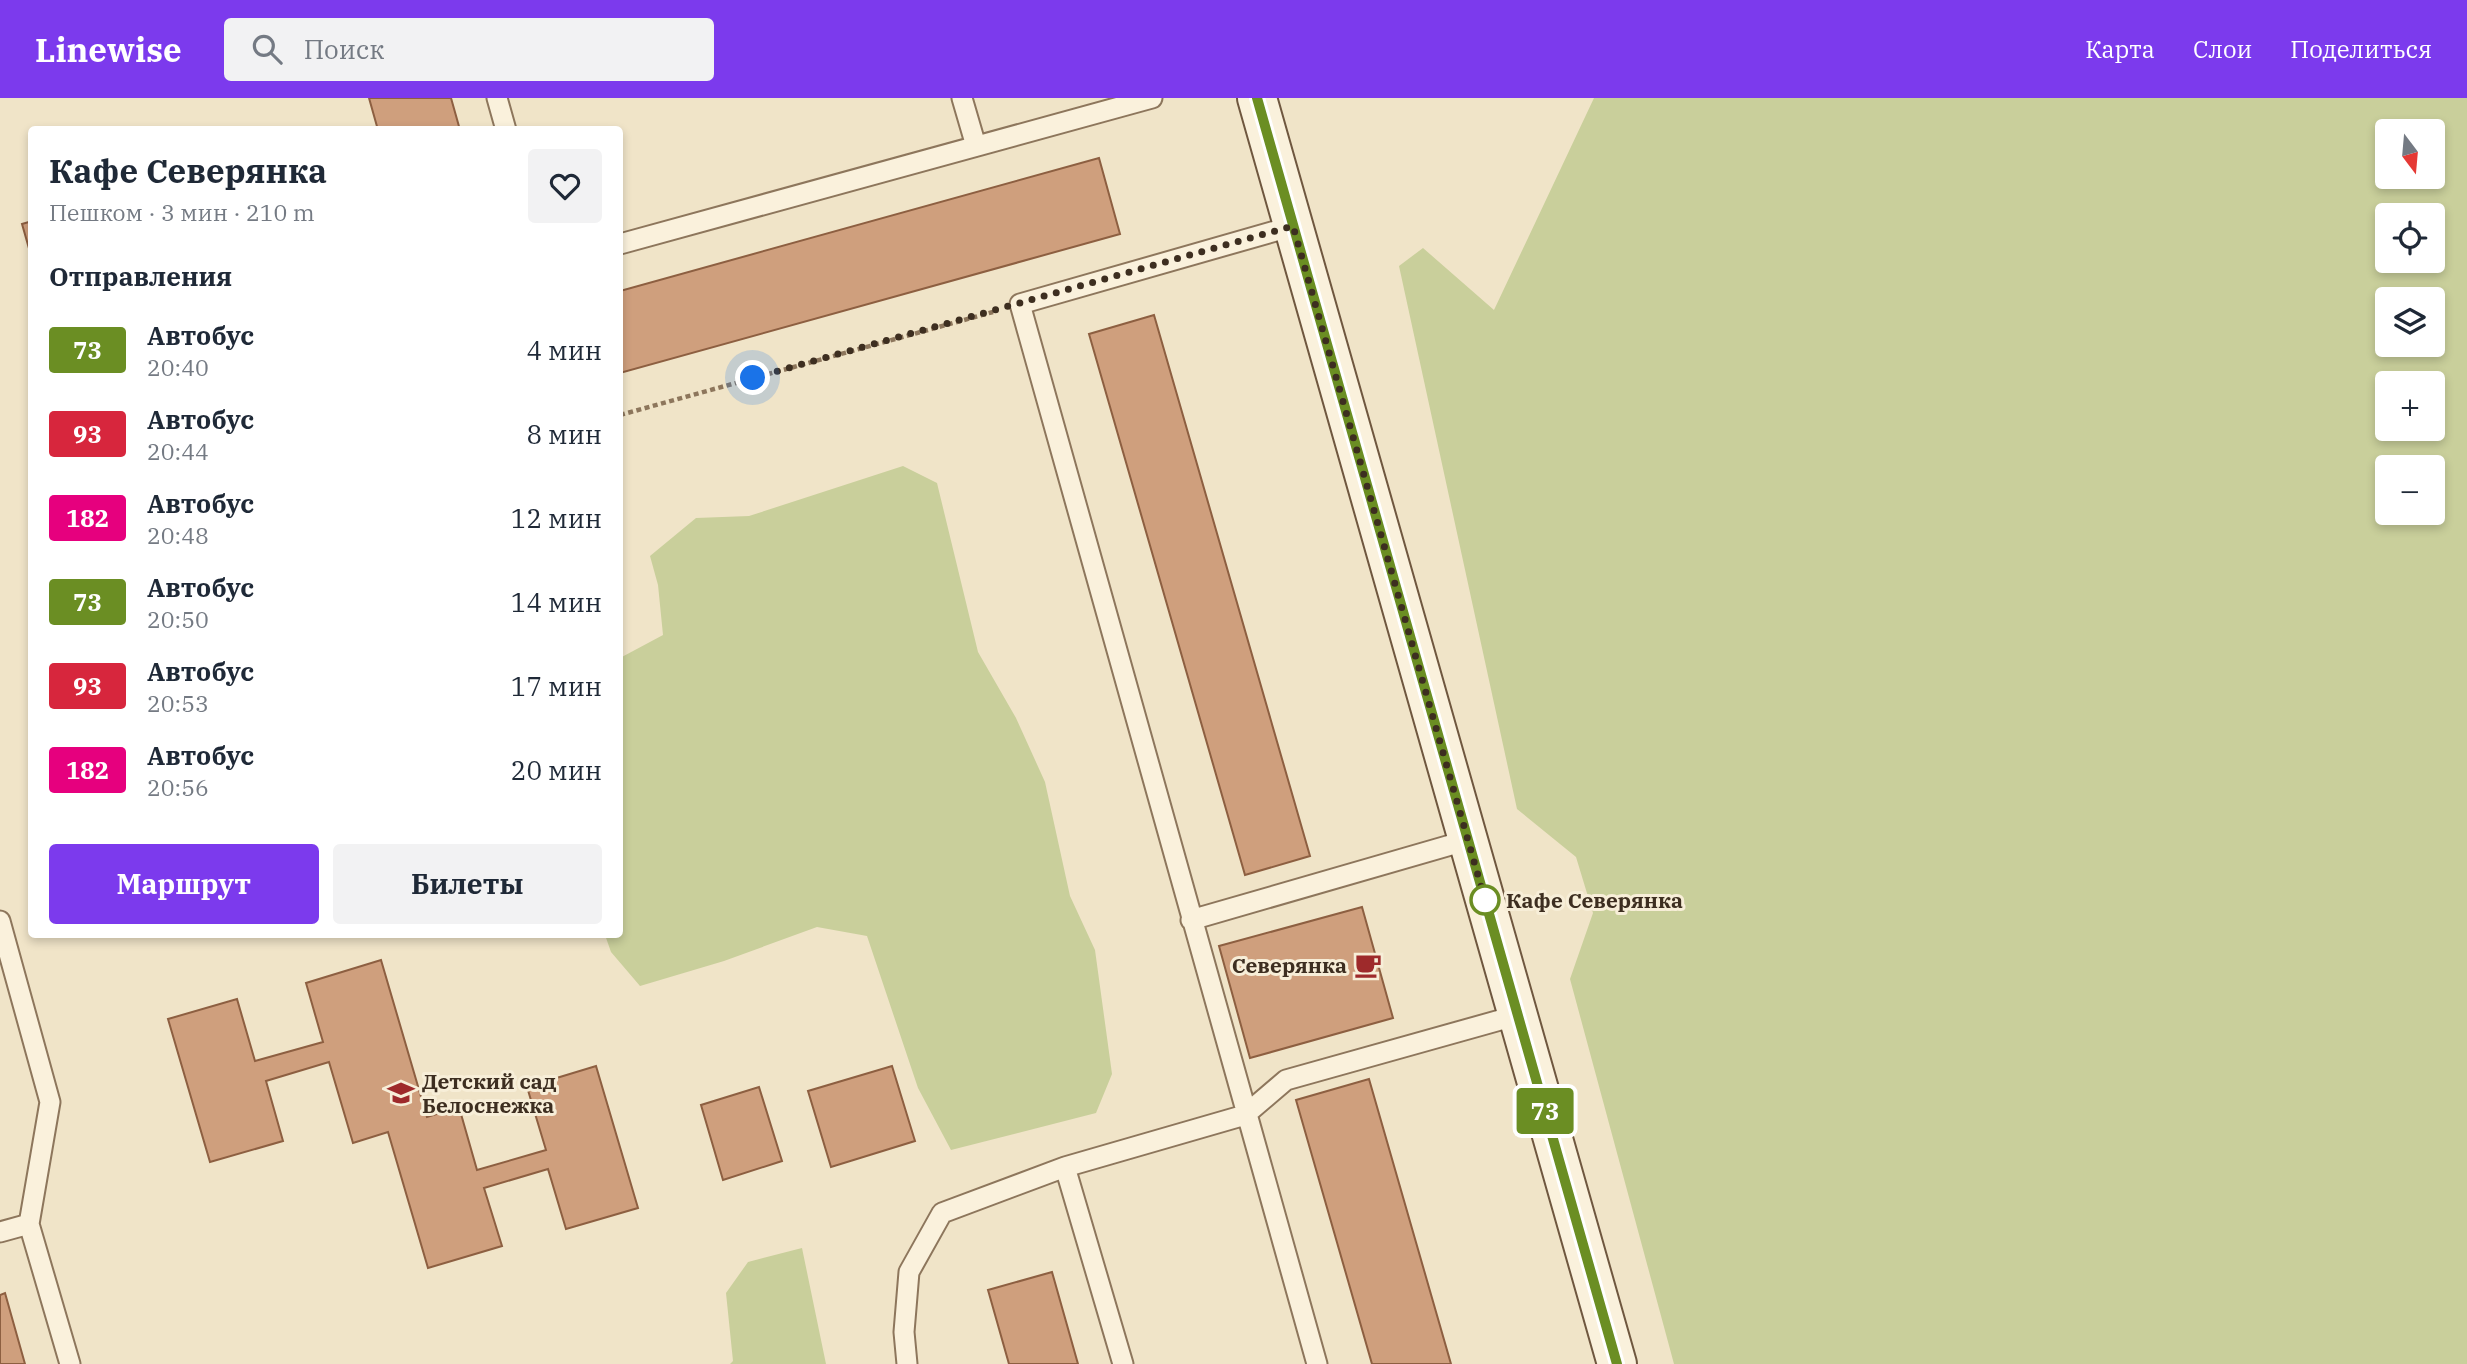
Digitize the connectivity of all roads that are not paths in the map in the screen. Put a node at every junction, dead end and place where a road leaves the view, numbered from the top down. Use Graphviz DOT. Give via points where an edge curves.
graph roads {
  1 [pos="497,98"];
  2 [pos="962,98"];
  3 [pos="1152,98"];
  4 [pos="1257,98"];
  5 [pos="505,126"];
  6 [pos="976,146"];
  7 [pos="1293,226"];
  8 [pos="623,243"];
  9 [pos="1468,840"];
  10 [pos="1191,920"];
  11 [pos="0,921"];
  12 [pos="1518,1015"];
  13 [pos="1245,1115"];
  14 [pos="1065,1167"];
  15 [pos="29,1224"];
  16 [pos="0,1233"];
  17 [pos="69,1364"];
  18 [pos="907,1364"];
  19 [pos="1123,1364"];
  20 [pos="1317,1364"];
  21 [pos="1617,1364"];
  1 -- 5 [label="lane"];
  2 -- 6 [label="lane"];
  3 -- 6 [label="lane"];
  4 -- 7 [label="main road"];
  6 -- 8 [label="lane"];
  7 -- 9 [label="main road"];
  7 -- 10 [label="lane" via="1020,304"];
  9 -- 10 [label="lane"];
  9 -- 12 [label="main road"];
  10 -- 13 [label="lane"];
  11 -- 15 [label="lane" via="50,1102"];
  12 -- 13 [label="lane" via="1286,1080"];
  12 -- 21 [label="main road"];
  13 -- 14 [label="lane"];
  13 -- 20 [label="lane"];
  14 -- 18 [label="lane" via="942,1213 909,1272 904,1332"];
  14 -- 19 [label="lane"];
  15 -- 16 [label="lane"];
  15 -- 17 [label="lane"];
}
